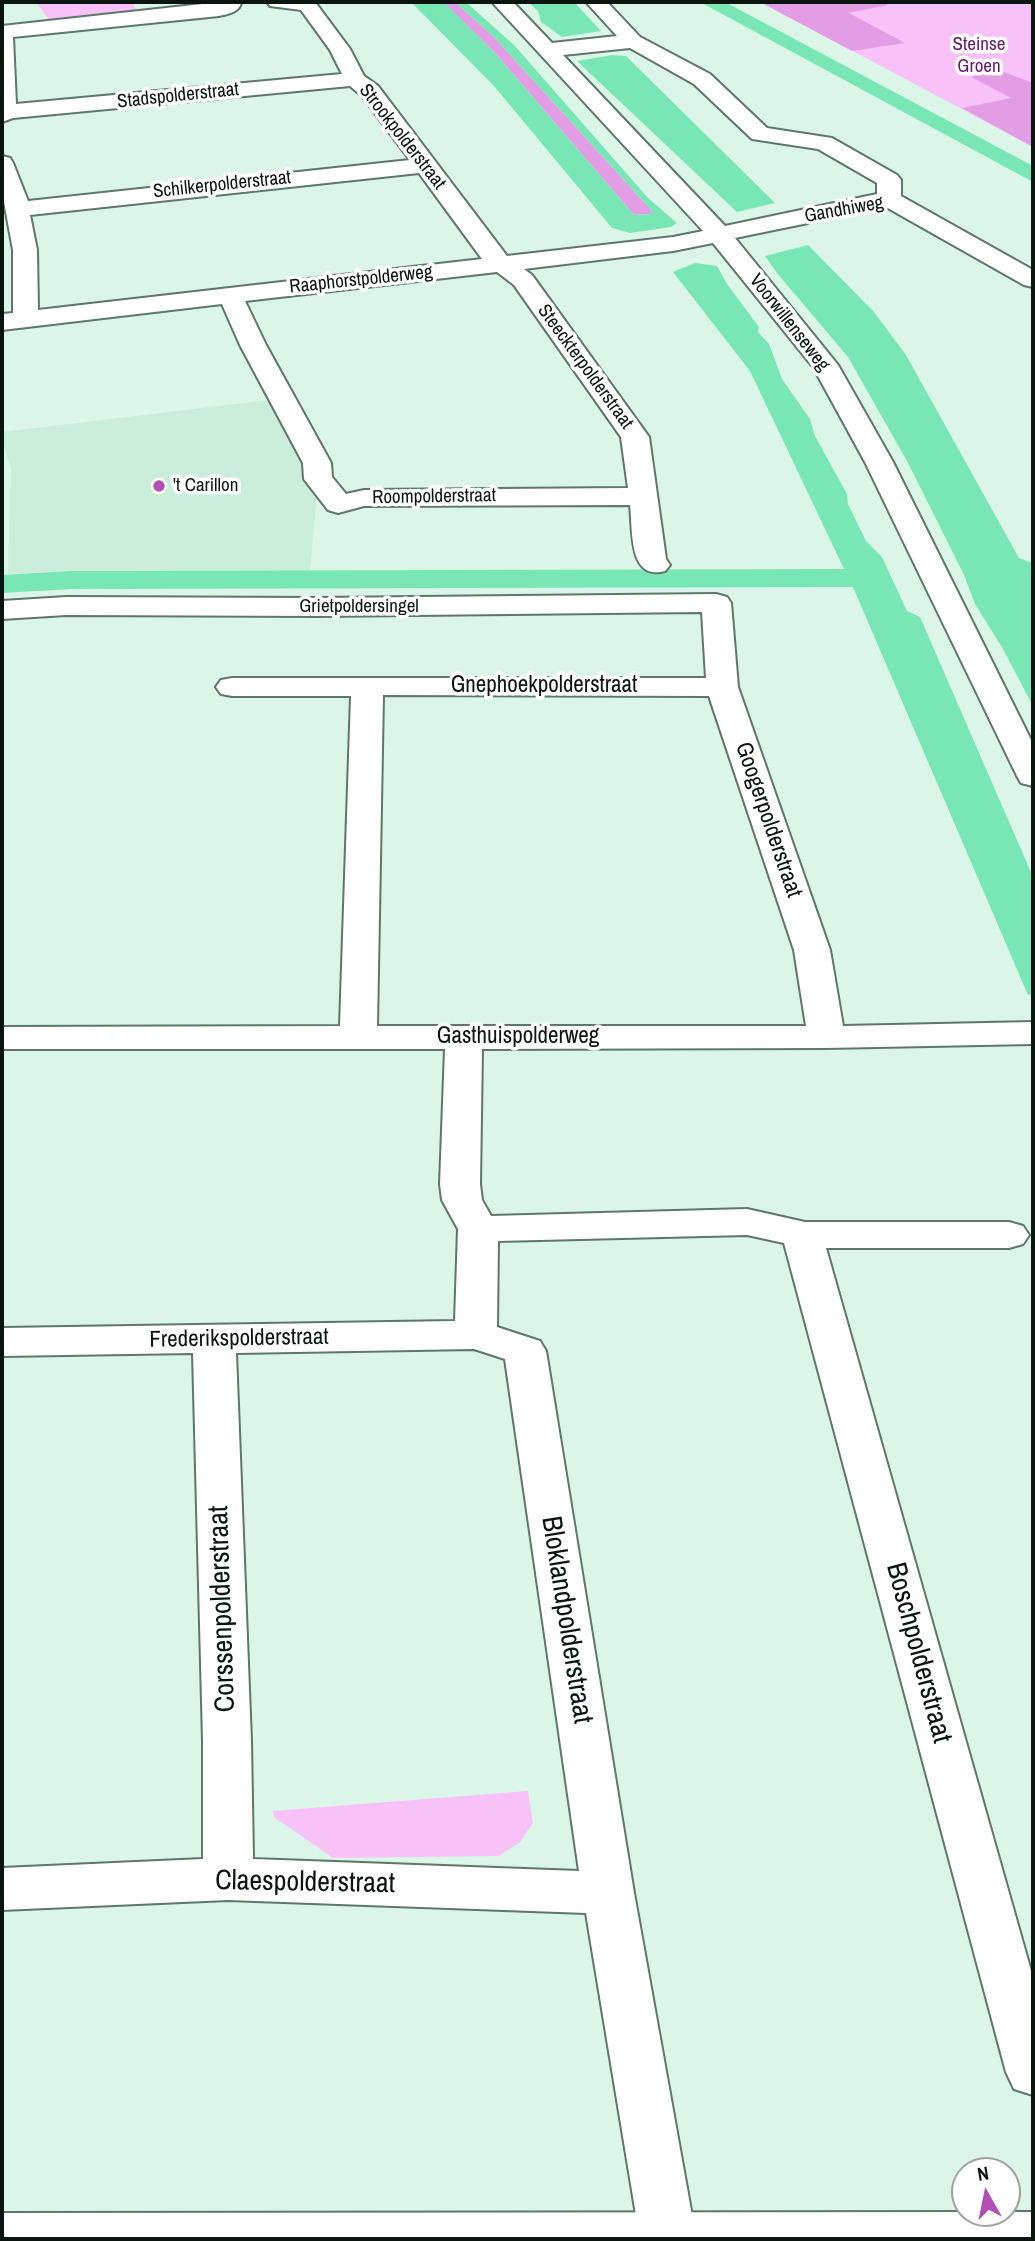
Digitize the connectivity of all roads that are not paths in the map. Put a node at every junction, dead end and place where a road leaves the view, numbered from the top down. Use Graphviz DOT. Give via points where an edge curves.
graph roads {
  1 [pos="231,2"];
  2 [pos="277,2"];
  3 [pos="502,2"];
  4 [pos="596,2"];
  5 [pos="2,32"];
  6 [pos="633,41"];
  7 [pos="549,50"];
  8 [pos="355,79"];
  9 [pos="3,113"];
  10 [pos="2,163"];
  11 [pos="427,165"];
  12 [pos="889,199"];
  13 [pos="18,209"];
  14 [pos="719,234"];
  15 [pos="503,264"];
  16 [pos="1033,280"];
  17 [pos="230,295"];
  18 [pos="14,320"];
  19 [pos="642,496"];
  20 [pos="655,565"];
  21 [pos="716,603"];
  22 [pos="2,610"];
  23 [pos="367,686"];
  24 [pos="232,687"];
  25 [pos="722,687"];
  26 [pos="1033,776"];
  27 [pos="1033,1033"];
  28 [pos="358,1037"];
  29 [pos="464,1037"];
  30 [pos="826,1037"];
  31 [pos="2,1038"];
  32 [pos="478,1229"];
  33 [pos="802,1235"];
  34 [pos="1009,1235"];
  35 [pos="476,1335"];
  36 [pos="214,1339"];
  37 [pos="2,1342"];
  38 [pos="228,1879"];
  39 [pos="2,1889"];
  40 [pos="608,1892"];
  41 [pos="1033,2072"];
  42 [pos="668,2238"];
  43 [pos="1033,2238"];
  44 [pos="2,2239"];
  45 [pos="770,2239"];
  1 -- 5 [label="street" via="219,10"];
  2 -- 8 [label="street, Strookpolderstraat" via="307,5 343,54"];
  3 -- 7 [label="street, Voorwillenseweg"];
  4 -- 6 [label="street"];
  5 -- 9 [label="street"];
  6 -- 7 [label="street"];
  6 -- 12 [label="street" via="702,79 760,134 824,143 889,180"];
  7 -- 14 [label="street, Voorwillenseweg"];
  8 -- 9 [label="street, Stadspolderstraat"];
  8 -- 11 [label="street, Strookpolderstraat" via="370,91"];
  10 -- 13 [label="street"];
  11 -- 13 [label="street, Schilkerpolderstraat"];
  11 -- 15 [label="street, Strookpolderstraat" via="493,257"];
  12 -- 14 [label="street, Gandhiweg"];
  12 -- 16 [label="street, Gandhiweg"];
  13 -- 18 [label="street" via="25,250"];
  14 -- 15 [label="street, Raaphorstpolderweg" via="673,244"];
  14 -- 26 [label="street, Voorwillenseweg" via="825,365 879,463"];
  15 -- 17 [label="street, Raaphorstpolderweg"];
  15 -- 19 [label="street, Steeckterpolderstraat" via="523,280 635,437"];
  17 -- 18 [label="street, Raaphorstpolderweg"];
  17 -- 19 [label="street, Roompolderstraat" via="317,464 318,479 338,504 364,498"];
  19 -- 20 [label="street, Steeckterpolderstraat"];
  21 -- 22 [label="street, Grietpoldersingel"];
  21 -- 25 [label="street, Googerpolderstraat"];
  23 -- 24 [label="street, Gnephoekpolderstraat"];
  23 -- 25 [label="street, Gnephoekpolderstraat"];
  23 -- 28 [label="street"];
  25 -- 30 [label="street, Googerpolderstraat" via="812,950"];
  27 -- 30 [label="street, Gasthuispolderweg"];
  28 -- 29 [label="street, Gasthuispolderweg"];
  28 -- 31 [label="street, Gasthuispolderweg"];
  29 -- 30 [label="street, Gasthuispolderweg"];
  29 -- 32 [label="street" via="460,1184 462,1200"];
  32 -- 33 [label="street" via="747,1222"];
  32 -- 35 [label="street"];
  33 -- 34 [label="street"];
  33 -- 41 [label="street, Boschpolderstraat"];
  35 -- 36 [label="street, Frederikspolderstraat"];
  35 -- 40 [label="street, Bloklandpolderstraat" via="525,1351"];
  36 -- 37 [label="street, Frederikspolderstraat"];
  36 -- 38 [label="street, Corssenpolderstraat"];
  38 -- 39 [label="street, Claespolderstraat"];
  38 -- 40 [label="street, Claespolderstraat"];
  40 -- 42 [label="street, Bloklandpolderstraat"];
  42 -- 44 [label="street"];
  42 -- 45 [label="street"];
  43 -- 45 [label="street"];
}
